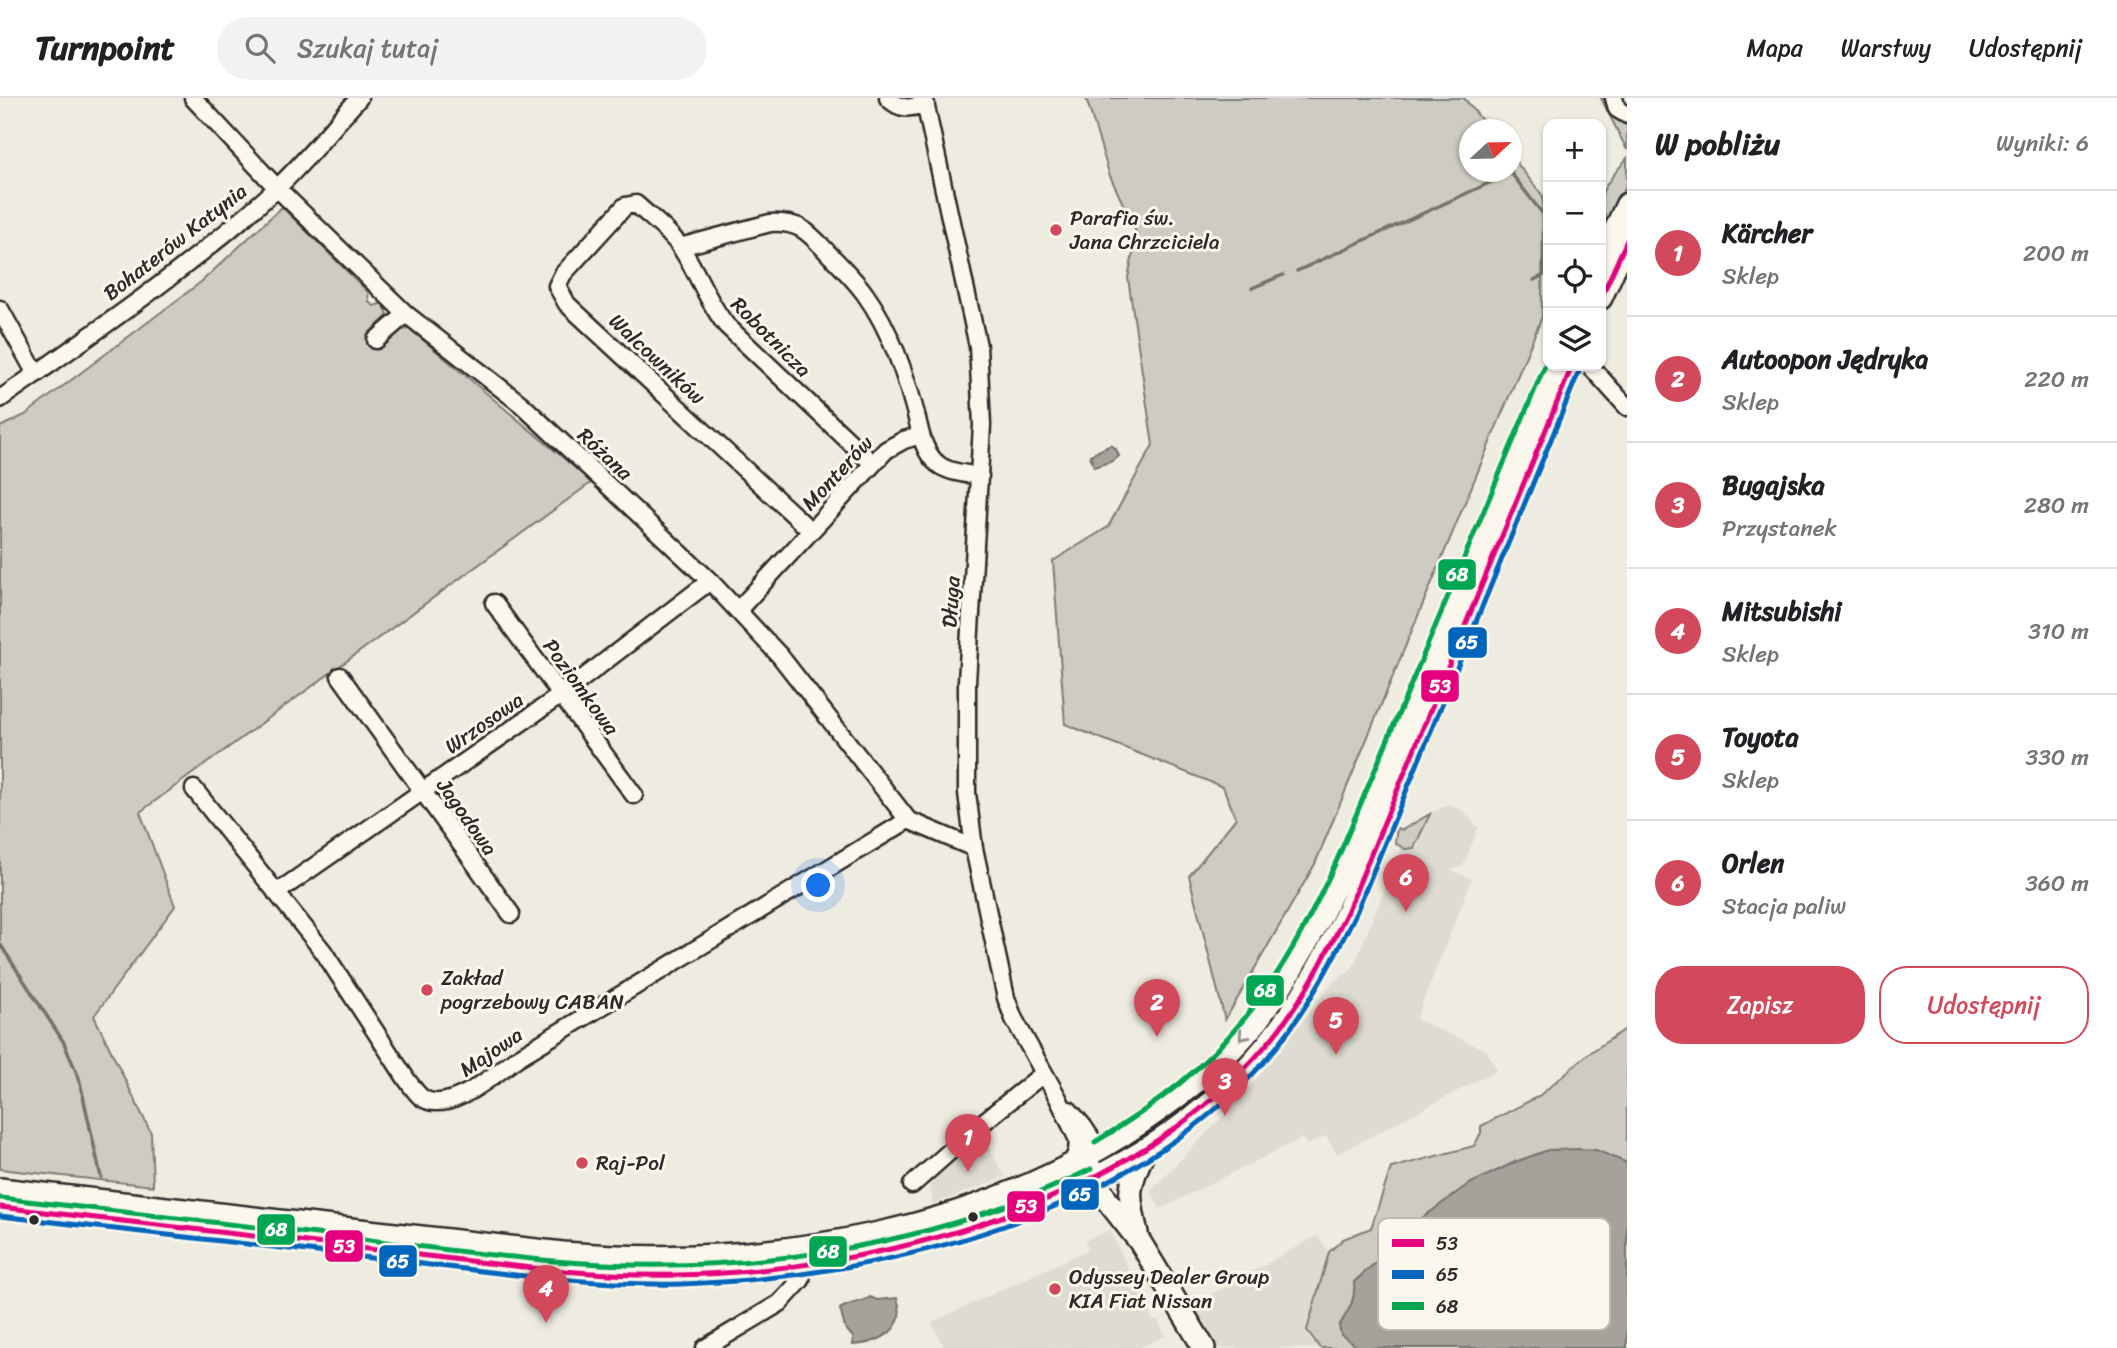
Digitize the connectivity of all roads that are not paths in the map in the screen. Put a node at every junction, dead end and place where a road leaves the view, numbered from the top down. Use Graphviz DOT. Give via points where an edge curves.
graph roads {
  1 [pos="193,98"];
  2 [pos="359,98"];
  3 [pos="888,98"];
  4 [pos="1614,98"];
  5 [pos="925,101"];
  6 [pos="1627,115"];
  7 [pos="277,188"];
  8 [pos="1627,204"];
  9 [pos="625,206"];
  10 [pos="1627,240"];
  11 [pos="680,247"];
  12 [pos="1606,249"];
  13 [pos="1606,287"];
  14 [pos="0,309"];
  15 [pos="406,314"];
  16 [pos="376,340"];
  17 [pos="1552,371"];
  18 [pos="1570,371"];
  19 [pos="1595,371"];
  20 [pos="36,374"];
  21 [pos="0,399"];
  22 [pos="1627,407"];
  23 [pos="921,435"];
  24 [pos="873,464"];
  25 [pos="980,476"];
  26 [pos="811,531"];
  27 [pos="710,581"];
  28 [pos="494,603"];
  29 [pos="738,610"];
  30 [pos="340,677"];
  31 [pos="561,695"];
  32 [pos="194,789"];
  33 [pos="423,790"];
  34 [pos="634,796"];
  35 [pos="908,820"];
  36 [pos="974,849"];
  37 [pos="276,893"];
  38 [pos="511,914"];
  39 [pos="1044,1073"];
  40 [pos="1058,1098"];
  41 [pos="1145,1149"];
  42 [pos="1085,1157"];
  43 [pos="1102,1173"];
  44 [pos="912,1185"];
  45 [pos="0,1189"];
  46 [pos="0,1207"];
  47 [pos="1140,1242"];
  48 [pos="803,1265"];
  49 [pos="705,1348"];
  50 [pos="1203,1348"];
  1 -- 7 [label="street, Różana"];
  2 -- 7 [label="street, Bohaterów Katynia"];
  3 -- 5 [label="street" via="907,108"];
  4 -- 6 [label="street" via="1617,109"];
  5 -- 25 [label="street, Długa" via="978,346"];
  7 -- 15 [label="street, Różana"];
  7 -- 20 [label="street, Bohaterów Katynia" via="151,291"];
  8 -- 12 [label="main road"];
  9 -- 11 [label="street, Robotnicza" via="636,204"];
  9 -- 26 [label="street, Walcowników" via="563,274 557,286 566,304"];
  10 -- 13 [label="main road"];
  11 -- 23 [label="street" via="770,223 785,222 804,229 851,276 879,317"];
  11 -- 24 [label="street, Robotnicza" via="726,325"];
  14 -- 20 [label="street"];
  15 -- 16 [label="street"];
  15 -- 27 [label="street, Różana" via="521,404"];
  17 -- 42 [label="main road, one-way" via="1331,896 1286,981 1250,1029 1194,1085"];
  18 -- 41 [label="main road" via="1329,949 1265,1047 1213,1099"];
  19 -- 22 [label="street"];
  20 -- 21 [label="street, Bohaterów Katynia"];
  23 -- 24 [label="street, Monterów" via="895,444"];
  23 -- 25 [label="street" via="939,466"];
  24 -- 26 [label="street, Monterów"];
  25 -- 36 [label="street, Długa" via="966,735"];
  26 -- 29 [label="street, Monterów"];
  27 -- 29 [label="street, Różana"];
  27 -- 31 [label="street, Wrzosowa"];
  28 -- 31 [label="street, Poziomkowa"];
  29 -- 35 [label="street, Różana" via="780,656"];
  30 -- 33 [label="street, Jagodowa"];
  31 -- 33 [label="street, Wrzosowa"];
  31 -- 34 [label="street, Poziomkowa"];
  32 -- 37 [label="street, Majowa"];
  33 -- 37 [label="street, Wrzosowa"];
  33 -- 38 [label="street, Jagodowa"];
  35 -- 36 [label="street, Różana"];
  35 -- 37 [label="street, Majowa" via="517,1058 463,1097 434,1103 421,1097 407,1080 323,951"];
  36 -- 39 [label="street, Długa" via="1006,998"];
  39 -- 40 [label="street, Długa"];
  39 -- 44 [label="street"];
  40 -- 42 [label="street, Długa" via="1077,1140 1077,1152"];
  40 -- 42 [label="street, Długa" via="1083,1126"];
  41 -- 43 [label="main road"];
  41 -- 47 [label="main road" via="1129,1194"];
  42 -- 43 [label="main road"];
  42 -- 45 [label="main road" via="985,1201 900,1227 813,1245 700,1256 563,1253"];
  43 -- 47 [label="main road"];
  43 -- 48 [label="main road" via="1021,1208 936,1237"];
  46 -- 48 [label="main road" via="552,1270 700,1274"];
  47 -- 50 [label="main road"];
  48 -- 49 [label="street" via="797,1287 780,1303"];
}
